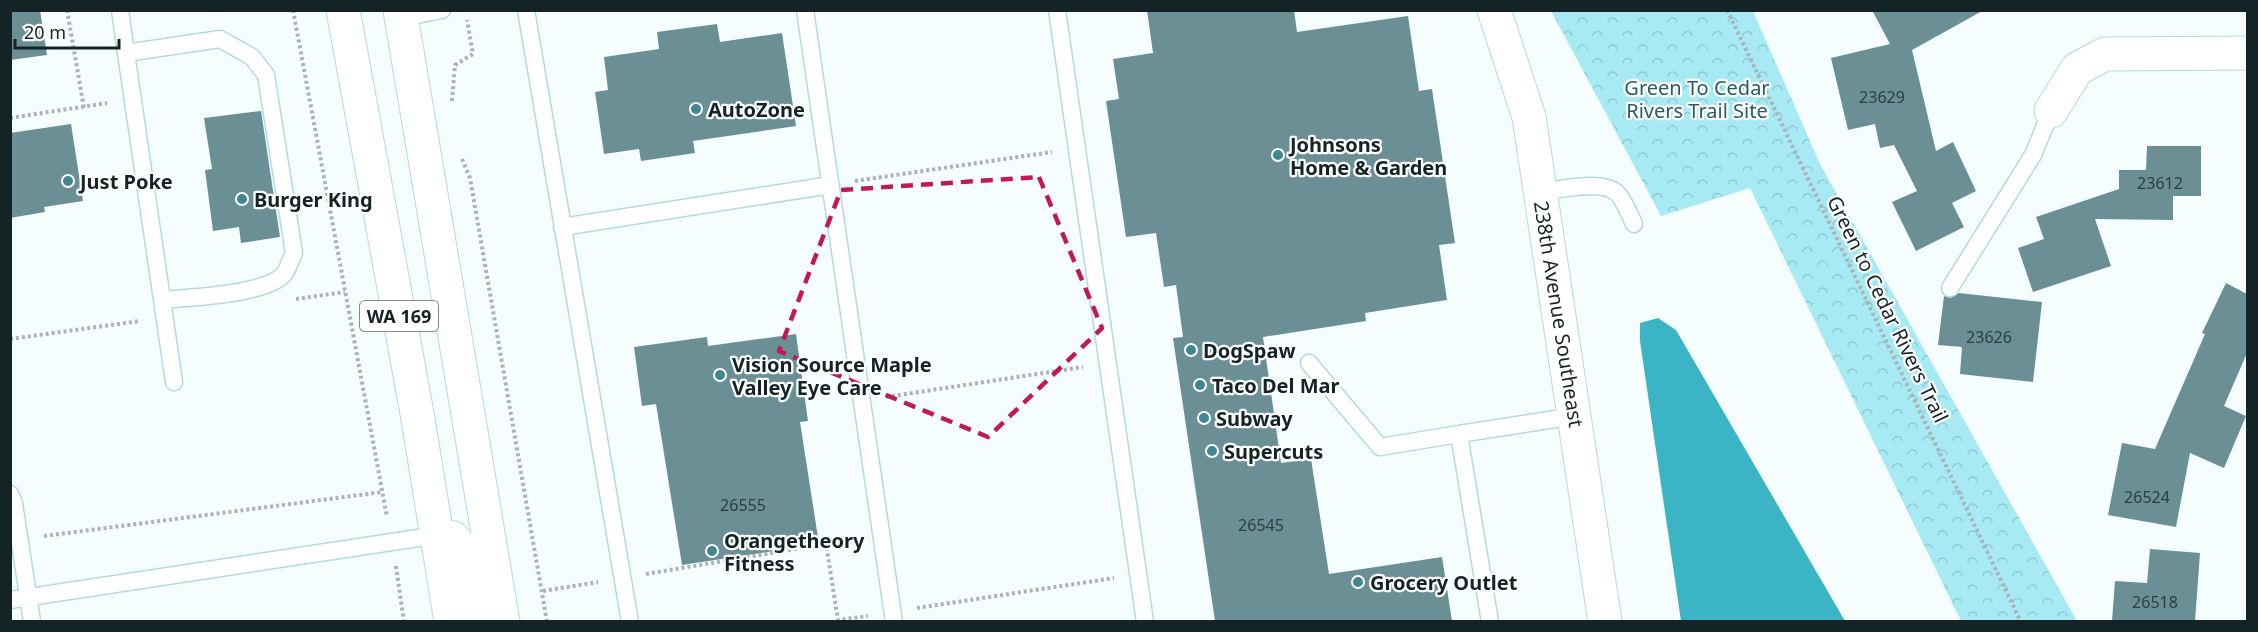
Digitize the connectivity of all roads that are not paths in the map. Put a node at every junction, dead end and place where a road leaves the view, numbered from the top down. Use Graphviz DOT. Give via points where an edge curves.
graph roads {
  1 [pos="120,10"];
  2 [pos="344,10"];
  3 [pos="442,10"];
  4 [pos="526,10"];
  5 [pos="805,10"];
  6 [pos="1057,10"];
  7 [pos="1494,10"];
  8 [pos="401,14"];
  9 [pos="126,52"];
  10 [pos="2247,53"];
  11 [pos="2051,111"];
  12 [pos="831,185"];
  13 [pos="1540,192"];
  14 [pos="1634,224"];
  15 [pos="562,227"];
  16 [pos="1950,288"];
  17 [pos="162,300"];
  18 [pos="1309,363"];
  19 [pos="174,382"];
  20 [pos="1575,416"];
  21 [pos="1459,435"];
  22 [pos="10,494"];
  23 [pos="438,535"];
  24 [pos="29,598"];
  25 [pos="10,600"];
  26 [pos="893,617"];
  27 [pos="32,621"];
  28 [pos="451,621"];
  29 [pos="476,621"];
  30 [pos="503,621"];
  31 [pos="630,621"];
  32 [pos="1146,621"];
  33 [pos="1490,621"];
  34 [pos="1605,621"];
  1 -- 9 [label="lane"];
  2 -- 23 [label="main road, WA 169"];
  3 -- 8 [label="lane"];
  4 -- 15 [label="lane"];
  5 -- 12 [label="lane"];
  6 -- 32 [label="lane"];
  7 -- 13 [label="main road, 238th Avenue Southeast" via="1529,117"];
  8 -- 30 [label="main road, WA 169"];
  9 -- 17 [label="lane"];
  9 -- 17 [label="lane" via="220,39 252,57 266,75 294,253 284,274 270,283"];
  10 -- 11 [label="main road" via="2105,54 2077,69"];
  11 -- 16 [label="lane" via="2033,155"];
  12 -- 15 [label="lane"];
  12 -- 26 [label="lane"];
  13 -- 14 [label="lane" via="1592,185 1613,189"];
  13 -- 20 [label="main road, 238th Avenue Southeast"];
  15 -- 31 [label="lane"];
  17 -- 19 [label="lane"];
  18 -- 21 [label="lane" via="1380,447"];
  20 -- 21 [label="lane"];
  20 -- 34 [label="main road, 238th Avenue Southeast"];
  21 -- 33 [label="lane"];
  22 -- 24 [label="lane"];
  23 -- 24 [label="lane"];
  23 -- 28 [label="main road, WA 169"];
  23 -- 29 [label="main road" via="453,538 464,551"];
  24 -- 25 [label="lane"];
  24 -- 27 [label="lane"];
}
